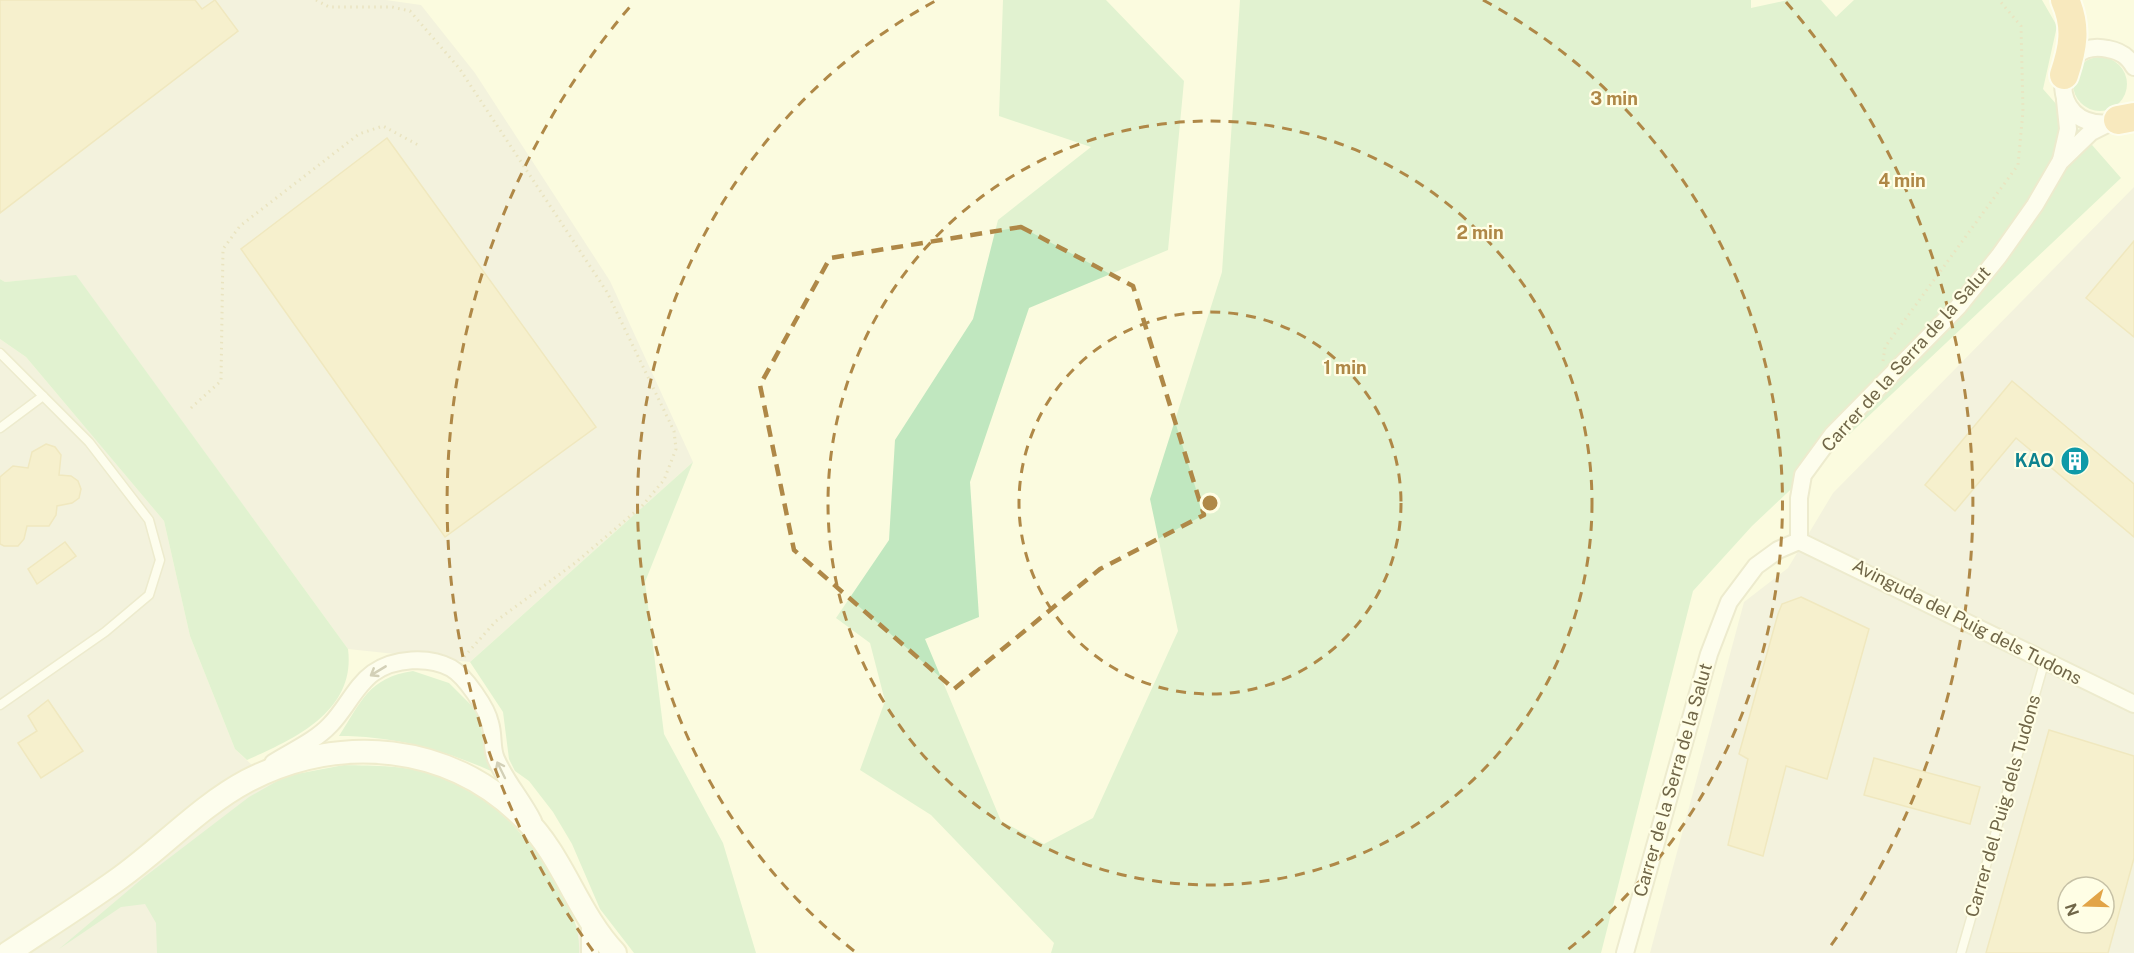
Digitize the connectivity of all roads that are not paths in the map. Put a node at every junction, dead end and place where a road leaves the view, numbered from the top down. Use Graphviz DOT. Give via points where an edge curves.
graph roads {
  1 [pos="2065,0"];
  2 [pos="2127,52"];
  3 [pos="2134,67"];
  4 [pos="2063,81"];
  5 [pos="2124,116"];
  6 [pos="2060,162"];
  7 [pos="0,353"];
  8 [pos="43,396"];
  9 [pos="0,428"];
  10 [pos="1800,541"];
  11 [pos="2045,660"];
  12 [pos="2134,704"];
  13 [pos="0,705"];
  14 [pos="247,782"];
  15 [pos="542,838"];
  16 [pos="590,922"];
  17 [pos="8,953"];
  18 [pos="590,953"];
  19 [pos="615,953"];
  20 [pos="1625,953"];
  21 [pos="1961,953"];
  1 -- 4 [label="highway" via="2074,33"];
  2 -- 3 [label="street"];
  2 -- 4 [label="street" via="2087,49 2077,55"];
  4 -- 5 [label="street" via="2065,98 2078,116 2088,122"];
  4 -- 6 [label="street, Carrer de la Serra de la Salut" via="2068,129"];
  5 -- 6 [label="street, Carrer de la Serra de la Salut" via="2091,132"];
  6 -- 10 [label="street, Carrer de la Serra de la Salut" via="2035,205 1958,307 1833,434 1803,475"];
  7 -- 8 [label="lane"];
  8 -- 9 [label="lane"];
  8 -- 13 [label="lane" via="89,442 149,520 160,560 149,595 105,633"];
  10 -- 11 [label="street, Avinguda del Puig dels Tudons"];
  10 -- 20 [label="street, Carrer de la Serra de la Salut" via="1778,550 1756,566 1729,602 1709,654"];
  11 -- 12 [label="street, Avinguda del Puig dels Tudons"];
  11 -- 21 [label="lane, Carrer del Puig dels Tudons"];
  14 -- 15 [label="main road" via="326,755 404,755 456,769 483,783 525,818"];
  15 -- 14 [label="street, one-way" via="504,777 481,701 453,669 430,660 392,663 374,672 328,728"];
  14 -- 17 [label="main road" via="216,801 117,880"];
  15 -- 16 [label="main road"];
  16 -- 18 [label="street"];
  16 -- 19 [label="main road"];
}
